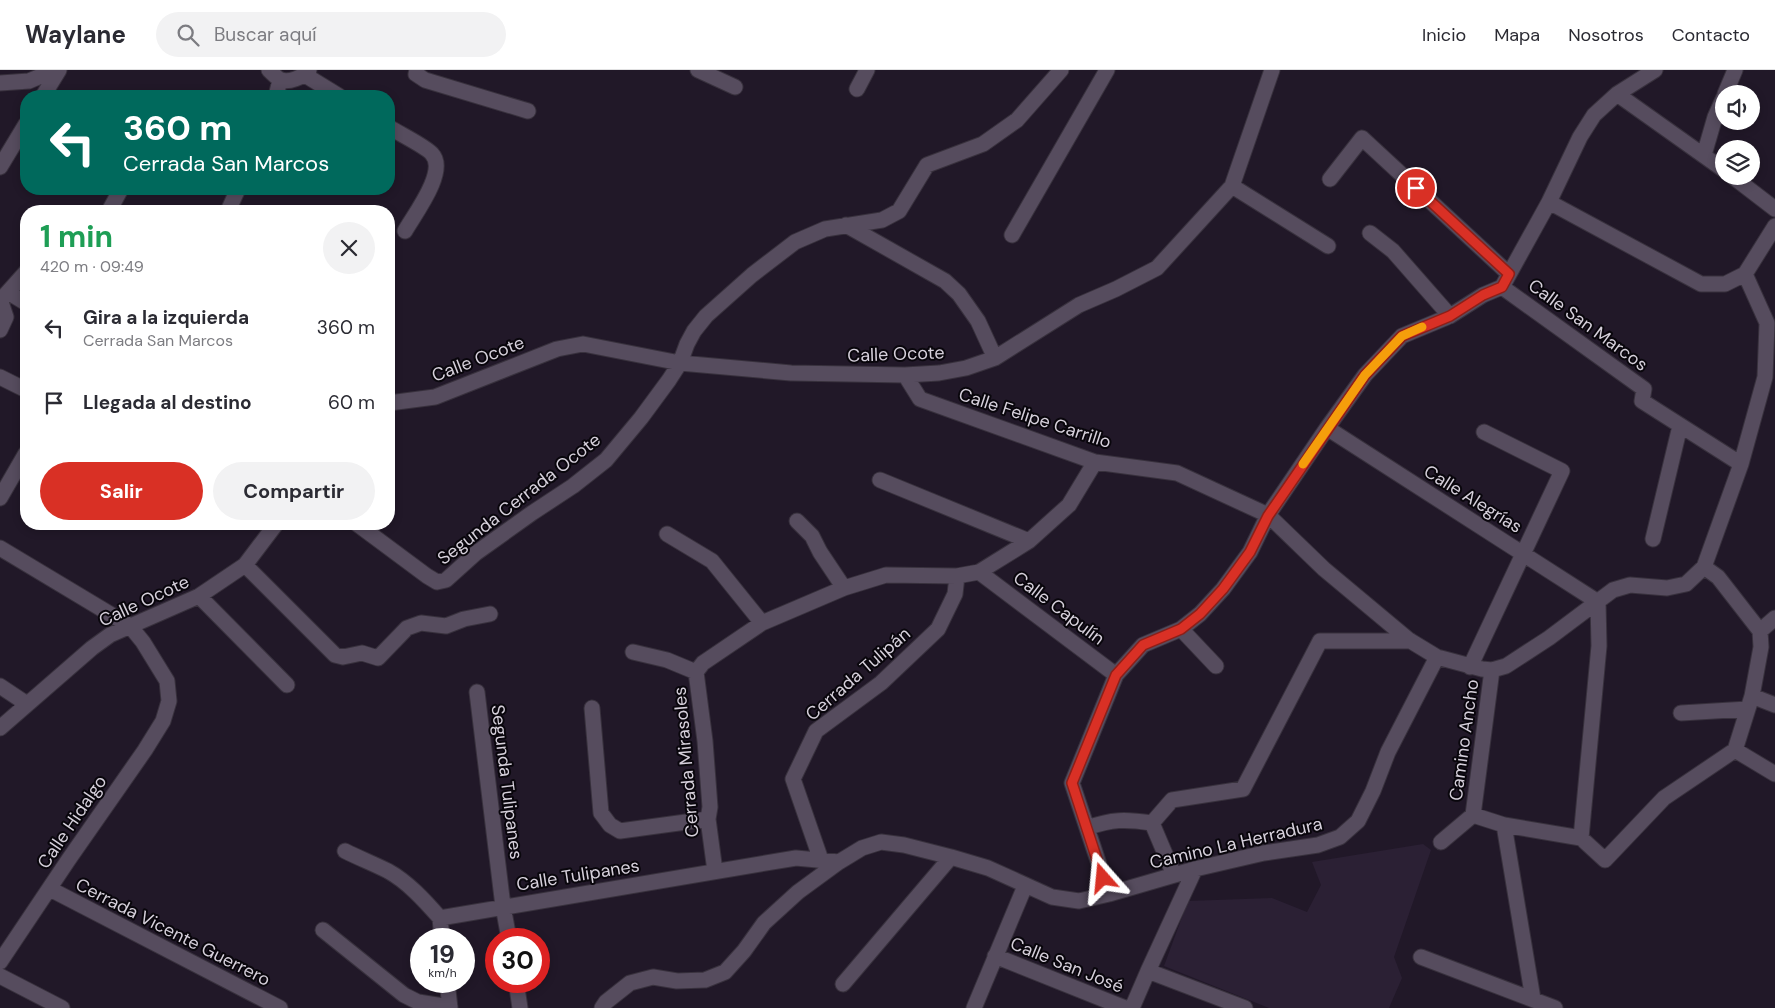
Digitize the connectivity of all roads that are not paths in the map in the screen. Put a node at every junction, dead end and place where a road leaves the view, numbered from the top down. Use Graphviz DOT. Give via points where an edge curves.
graph roads {
  1 [pos="57,70"];
  2 [pos="698,70"];
  3 [pos="867,70"];
  4 [pos="1062,70"];
  5 [pos="1107,70"];
  6 [pos="1272,70"];
  7 [pos="1655,70"];
  8 [pos="1735,70"];
  9 [pos="417,72"];
  10 [pos="307,73"];
  11 [pos="275,75"];
  12 [pos="0,83"];
  13 [pos="1728,85"];
  14 [pos="735,87"];
  15 [pos="857,89"];
  16 [pos="46,90"];
  17 [pos="276,90"];
  18 [pos="331,90"];
  19 [pos="1617,94"];
  20 [pos="528,112"];
  21 [pos="1715,118"];
  22 [pos="395,131"];
  23 [pos="20,134"];
  24 [pos="1704,155"];
  25 [pos="1715,163"];
  26 [pos="0,167"];
  27 [pos="1330,179"];
  28 [pos="1744,185"];
  29 [pos="1232,186"];
  30 [pos="1549,202"];
  31 [pos="1775,209"];
  32 [pos="846,225"];
  33 [pos="1775,226"];
  34 [pos="405,231"];
  35 [pos="1370,233"];
  36 [pos="1012,235"];
  37 [pos="1328,246"];
  38 [pos="1745,274"];
  39 [pos="20,279"];
  40 [pos="1506,281"];
  41 [pos="3,297"];
  42 [pos="20,301"];
  43 [pos="1450,316"];
  44 [pos="0,330"];
  45 [pos="995,358"];
  46 [pos="680,363"];
  47 [pos="904,375"];
  48 [pos="0,377"];
  49 [pos="20,387"];
  50 [pos="395,402"];
  51 [pos="1680,426"];
  52 [pos="1327,428"];
  53 [pos="1484,432"];
  54 [pos="1095,462"];
  55 [pos="20,463"];
  56 [pos="1741,464"];
  57 [pos="880,480"];
  58 [pos="0,498"];
  59 [pos="1268,516"];
  60 [pos="797,521"];
  61 [pos="270,530"];
  62 [pos="365,530"];
  63 [pos="667,534"];
  64 [pos="1653,539"];
  65 [pos="1029,541"];
  66 [pos="0,548"];
  67 [pos="1524,554"];
  68 [pos="245,564"];
  69 [pos="1704,567"];
  70 [pos="979,572"];
  71 [pos="957,576"];
  72 [pos="844,588"];
  73 [pos="199,596"];
  74 [pos="1598,602"];
  75 [pos="490,614"];
  76 [pos="1775,618"];
  77 [pos="762,623"];
  78 [pos="130,626"];
  79 [pos="1181,629"];
  80 [pos="1760,631"];
  81 [pos="1411,641"];
  82 [pos="1768,648"];
  83 [pos="633,652"];
  84 [pos="1437,657"];
  85 [pos="1216,666"];
  86 [pos="1482,669"];
  87 [pos="696,672"];
  88 [pos="1116,675"];
  89 [pos="287,684"];
  90 [pos="0,686"];
  91 [pos="477,692"];
  92 [pos="1750,702"];
  93 [pos="27,704"];
  94 [pos="1775,705"];
  95 [pos="592,708"];
  96 [pos="1681,713"];
  97 [pos="0,728"];
  98 [pos="1735,750"];
  99 [pos="1775,774"];
  100 [pos="1473,815"];
  101 [pos="708,820"];
  102 [pos="1152,824"];
  103 [pos="1504,825"];
  104 [pos="1086,828"];
  105 [pos="1582,838"];
  106 [pos="1440,842"];
  107 [pos="345,852"];
  108 [pos="951,857"];
  109 [pos="821,860"];
  110 [pos="839,862"];
  111 [pos="1195,869"];
  112 [pos="715,871"];
  113 [pos="1174,875"];
  114 [pos="1025,886"];
  115 [pos="50,889"];
  116 [pos="1109,894"];
  117 [pos="503,906"];
  118 [pos="440,918"];
  119 [pos="441,928"];
  120 [pos="507,928"];
  121 [pos="322,930"];
  122 [pos="995,956"];
  123 [pos="1421,957"];
  124 [pos="0,962"];
  125 [pos="1148,971"];
  126 [pos="0,976"];
  127 [pos="843,984"];
  128 [pos="448,993"];
  129 [pos="518,993"];
  130 [pos="1533,999"];
  131 [pos="1219,1004"];
  132 [pos="62,1008"];
  133 [pos="280,1008"];
  134 [pos="450,1008"];
  135 [pos="520,1008"];
  136 [pos="602,1008"];
  137 [pos="974,1008"];
  138 [pos="1125,1008"];
  139 [pos="1132,1008"];
  140 [pos="1245,1008"];
  141 [pos="1555,1008"];
  1 -- 12 [label="street" via="29,81"];
  1 -- 16 [label="street"];
  2 -- 14 [label="street"];
  3 -- 15 [label="street"];
  4 -- 32 [label="street, Segunda Cerrada Ocote" via="1017,120 983,144 928,165 899,211 882,220"];
  5 -- 36 [label="street"];
  6 -- 29 [label="street, Calle Ocote"];
  7 -- 19 [label="street"];
  8 -- 13 [label="street"];
  9 -- 20 [label="street" via="425,80"];
  10 -- 11 [label="street" via="292,80"];
  10 -- 18 [label="street"];
  11 -- 17 [label="street"];
  19 -- 24 [label="street"];
  19 -- 30 [label="street" via="1594,115 1580,137"];
  21 -- 24 [label="street"];
  22 -- 34 [label="street" via="432,154 438,164 434,180"];
  23 -- 26 [label="street"];
  24 -- 25 [label="street"];
  27 -- 40 [label="street" via="1362,138"];
  28 -- 31 [label="street"];
  29 -- 37 [label="street"];
  29 -- 45 [label="street, Calle Ocote" via="1157,268 1078,305"];
  30 -- 38 [label="street" via="1701,284 1725,284"];
  30 -- 40 [label="street"];
  32 -- 45 [label="street" via="946,280 978,321"];
  32 -- 46 [label="street, Segunda Cerrada Ocote" via="825,229 795,242 752,275 706,316 686,344"];
  33 -- 38 [label="street"];
  35 -- 43 [label="street" via="1393,251"];
  38 -- 56 [label="street" via="1766,323 1765,377"];
  39 -- 41 [label="street"];
  40 -- 43 [label="street"];
  40 -- 51 [label="street, Calle San Marcos" via="1644,388 1642,401"];
  41 -- 42 [label="street"];
  41 -- 44 [label="street" via="6,317"];
  43 -- 52 [label="street" via="1402,336 1365,375"];
  45 -- 47 [label="street, Calle Ocote" via="966,368"];
  46 -- 47 [label="street, Calle Ocote" via="791,373"];
  46 -- 50 [label="street, Calle Ocote" via="583,344 557,349 435,397"];
  46 -- 62 [label="street, Segunda Cerrada Ocote" via="642,418 606,460 476,553 446,580 437,582 427,576"];
  47 -- 54 [label="street, Calle Felipe Carrillo" via="920,399"];
  48 -- 49 [label="street"];
  51 -- 56 [label="street, Calle San Marcos"];
  51 -- 64 [label="street"];
  52 -- 59 [label="street"];
  52 -- 67 [label="street, Calle Alegrías"];
  53 -- 67 [label="street, Camino Ancho" via="1562,471"];
  54 -- 59 [label="street, Calle Felipe Carrillo" via="1177,472"];
  54 -- 65 [label="street" via="1069,505"];
  55 -- 58 [label="street"];
  56 -- 69 [label="street"];
  57 -- 65 [label="street"];
  59 -- 79 [label="street" via="1250,552 1223,589"];
  59 -- 81 [label="street, Calle Felipe Carrillo" via="1324,569"];
  60 -- 72 [label="street" via="812,536"];
  61 -- 68 [label="street, Calle Ocote"];
  63 -- 77 [label="street" via="712,560"];
  65 -- 70 [label="street"];
  66 -- 78 [label="street"];
  67 -- 74 [label="street, Calle Alegrías"];
  67 -- 86 [label="street, Camino Ancho"];
  68 -- 73 [label="street, Calle Ocote"];
  68 -- 75 [label="street" via="335,655 344,657 362,654 378,658 407,628 421,623 446,626"];
  69 -- 74 [label="street" via="1686,584 1667,588 1630,585 1614,590"];
  69 -- 80 [label="street" via="1718,577"];
  70 -- 71 [label="street, Cerrada Mirasoles"];
  70 -- 88 [label="street, Calle Capulín"];
  71 -- 72 [label="street, Cerrada Mirasoles" via="886,575"];
  71 -- 109 [label="street, Cerrada Tulipán" via="955,594 938,629 881,684 816,730 793,779"];
  72 -- 77 [label="street, Cerrada Mirasoles"];
  73 -- 78 [label="street, Calle Ocote"];
  73 -- 89 [label="street"];
  74 -- 86 [label="street" via="1506,666"];
  74 -- 105 [label="street" via="1599,646"];
  76 -- 80 [label="street"];
  77 -- 87 [label="street, Cerrada Mirasoles" via="703,663"];
  78 -- 93 [label="street, Calle Ocote" via="92,648"];
  78 -- 115 [label="street, Calle Hidalgo" via="167,681 168,702 163,721"];
  79 -- 85 [label="street"];
  79 -- 88 [label="street" via="1143,645"];
  80 -- 82 [label="street"];
  81 -- 84 [label="street, Calle Felipe Carrillo"];
  81 -- 102 [label="street" via="1320,641 1243,789 1172,800"];
  82 -- 92 [label="street"];
  83 -- 87 [label="street" via="667,660"];
  84 -- 86 [label="street"];
  84 -- 111 [label="street, Camino La Herradura" via="1388,752 1358,822 1340,837 1318,846 1264,853"];
  86 -- 100 [label="street, Camino Ancho"];
  87 -- 101 [label="street, Cerrada Mirasoles" via="705,740"];
  88 -- 104 [label="street" via="1072,783"];
  90 -- 93 [label="street"];
  91 -- 117 [label="street, Segunda Tulipanes"];
  92 -- 94 [label="street"];
  92 -- 96 [label="street"];
  92 -- 98 [label="street"];
  93 -- 97 [label="street, Calle Ocote"];
  95 -- 101 [label="street" via="601,813 610,825 620,832"];
  98 -- 99 [label="street"];
  98 -- 105 [label="street" via="1664,798 1605,860"];
  100 -- 103 [label="street, Camino Ancho"];
  100 -- 106 [label="street, Camino Ancho"];
  101 -- 112 [label="street, Cerrada Mirasoles"];
  102 -- 104 [label="street" via="1127,819"];
  102 -- 113 [label="street"];
  103 -- 105 [label="street, Camino Ancho"];
  103 -- 130 [label="street"];
  104 -- 116 [label="street"];
  107 -- 118 [label="street" via="388,871"];
  108 -- 110 [label="street, Camino La Herradura" via="881,842 862,848"];
  108 -- 114 [label="street, Camino La Herradura" via="988,868"];
  108 -- 127 [label="street"];
  109 -- 110 [label="street, Calle Tulipanes"];
  109 -- 112 [label="street, Calle Tulipanes" via="796,858"];
  110 -- 136 [label="street, Camino La Herradura" via="798,892 764,923 725,972 705,980 677,981 653,977 630,983"];
  111 -- 113 [label="street, Camino La Herradura"];
  111 -- 125 [label="street"];
  112 -- 117 [label="street, Calle Tulipanes"];
  113 -- 116 [label="street, Camino La Herradura"];
  114 -- 116 [label="street, Camino La Herradura" via="1052,897 1079,901"];
  114 -- 122 [label="street"];
  115 -- 124 [label="street, Calle Hidalgo"];
  115 -- 133 [label="street, Cerrada Vicente Guerrero"];
  117 -- 118 [label="street, Calle Tulipanes"];
  117 -- 120 [label="street, Segunda Tulipanes"];
  118 -- 119 [label="street"];
  121 -- 134 [label="street" via="404,995 418,1002"];
  122 -- 137 [label="street"];
  122 -- 138 [label="street, Calle San José"];
  123 -- 130 [label="street"];
  125 -- 131 [label="street"];
  125 -- 139 [label="street"];
  126 -- 132 [label="street"];
  128 -- 134 [label="street"];
  129 -- 135 [label="street"];
  130 -- 141 [label="street"];
  131 -- 140 [label="street"];
}
